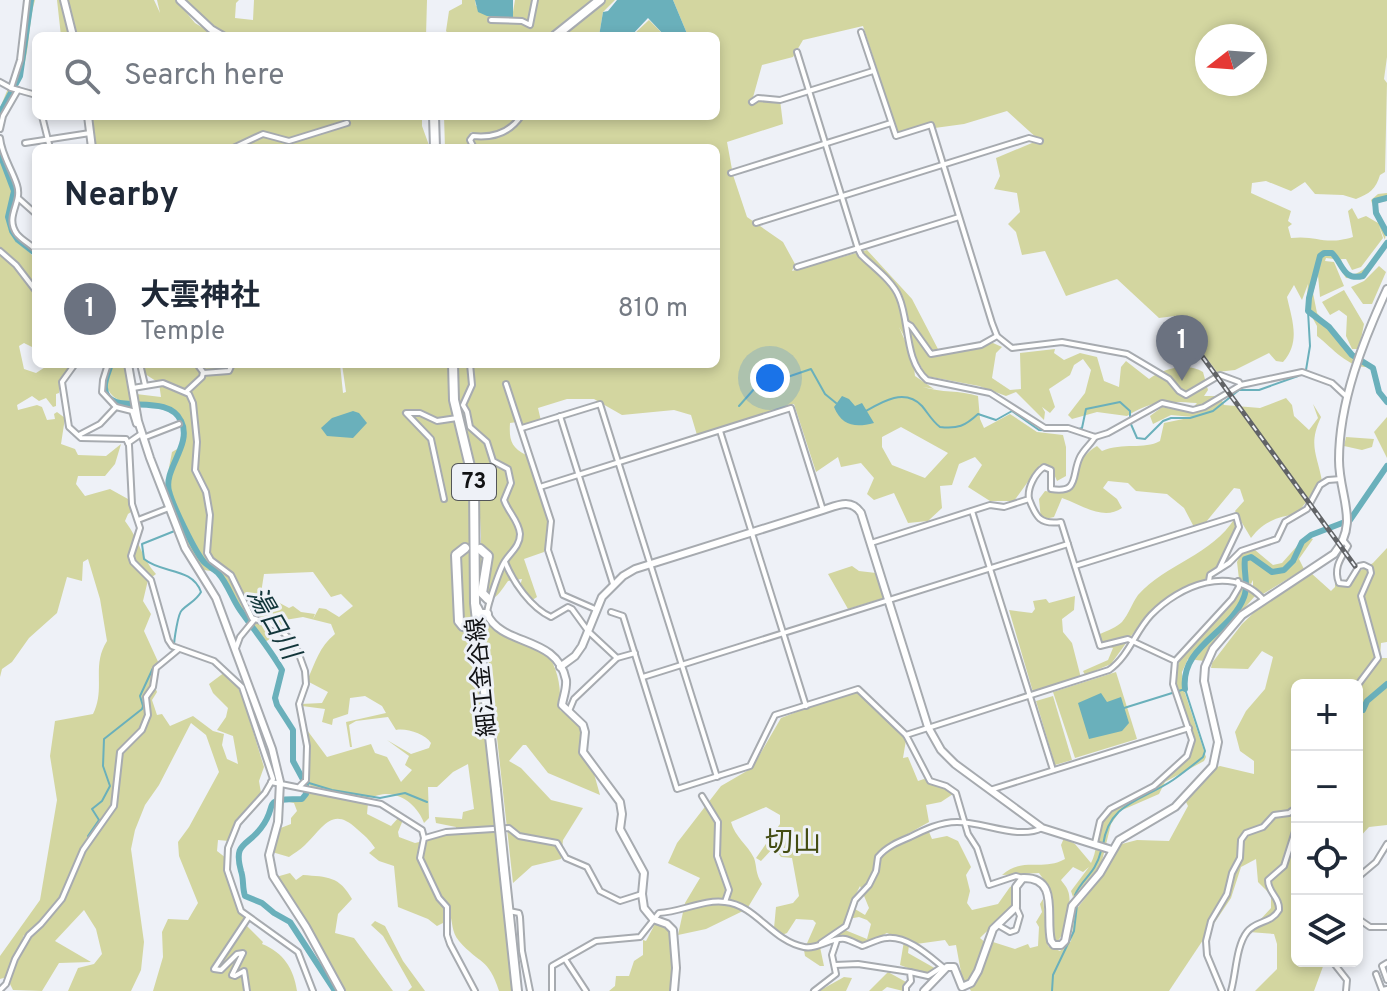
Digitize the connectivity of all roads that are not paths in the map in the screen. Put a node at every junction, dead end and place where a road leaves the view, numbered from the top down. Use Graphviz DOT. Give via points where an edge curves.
graph roads {
  1 [pos="27,0"];
  2 [pos="64,0"];
  3 [pos="180,0"];
  4 [pos="600,0"];
  5 [pos="535,2"];
  6 [pos="491,20"];
  7 [pos="72,32"];
  8 [pos="216,32"];
  9 [pos="562,32"];
  10 [pos="861,32"];
  11 [pos="797,52"];
  12 [pos="873,71"];
  13 [pos="0,82"];
  14 [pos="11,88"];
  15 [pos="18,90"];
  16 [pos="809,91"];
  17 [pos="32,94"];
  18 [pos="752,102"];
  19 [pos="43,120"];
  20 [pos="88,120"];
  21 [pos="437,120"];
  22 [pos="517,120"];
  23 [pos="347,123"];
  24 [pos="891,123"];
  25 [pos="0,129"];
  26 [pos="90,133"];
  27 [pos="0,138"];
  28 [pos="47,139"];
  29 [pos="1040,141"];
  30 [pos="25,143"];
  31 [pos="826,143"];
  32 [pos="49,144"];
  33 [pos="91,144"];
  34 [pos="242,144"];
  35 [pos="437,144"];
  36 [pos="472,144"];
  37 [pos="944,165"];
  38 [pos="731,173"];
  39 [pos="842,196"];
  40 [pos="18,198"];
  41 [pos="32,210"];
  42 [pos="959,217"];
  43 [pos="756,223"];
  44 [pos="32,247"];
  45 [pos="858,249"];
  46 [pos="0,251"];
  47 [pos="797,267"];
  48 [pos="32,286"];
  49 [pos="1387,289"];
  50 [pos="905,323"];
  51 [pos="997,336"];
  52 [pos="71,368"];
  53 [pos="107,368"];
  54 [pos="129,368"];
  55 [pos="141,368"];
  56 [pos="200,368"];
  57 [pos="230,368"];
  58 [pos="453,368"];
  59 [pos="470,368"];
  60 [pos="203,373"];
  61 [pos="506,384"];
  62 [pos="1241,385"];
  63 [pos="145,386"];
  64 [pos="132,390"];
  65 [pos="187,391"];
  66 [pos="1349,399"];
  67 [pos="116,407"];
  68 [pos="560,416"];
  69 [pos="457,418"];
  70 [pos="179,424"];
  71 [pos="522,428"];
  72 [pos="140,430"];
  73 [pos="720,431"];
  74 [pos="78,436"];
  75 [pos="1095,437"];
  76 [pos="128,443"];
  77 [pos="619,462"];
  78 [pos="579,475"];
  79 [pos="1341,479"];
  80 [pos="540,487"];
  81 [pos="444,499"];
  82 [pos="1029,499"];
  83 [pos="169,508"];
  84 [pos="823,510"];
  85 [pos="972,511"];
  86 [pos="138,520"];
  87 [pos="752,532"];
  88 [pos="1344,541"];
  89 [pos="871,543"];
  90 [pos="1068,544"];
  91 [pos="465,548"];
  92 [pos="480,549"];
  93 [pos="504,561"];
  94 [pos="651,563"];
  95 [pos="1075,566"];
  96 [pos="990,568"];
  97 [pos="1219,569"];
  98 [pos="1209,581"];
  99 [pos="1240,582"];
  100 [pos="613,584"];
  101 [pos="488,599"];
  102 [pos="1263,599"];
  103 [pos="888,600"];
  104 [pos="475,603"];
  105 [pos="595,609"];
  106 [pos="611,612"];
  107 [pos="487,614"];
  108 [pos="254,620"];
  109 [pos="476,625"];
  110 [pos="588,631"];
  111 [pos="783,633"];
  112 [pos="1133,641"];
  113 [pos="179,649"];
  114 [pos="235,650"];
  115 [pos="635,653"];
  116 [pos="617,658"];
  117 [pos="1175,661"];
  118 [pos="682,664"];
  119 [pos="560,667"];
  120 [pos="642,677"];
  121 [pos="1362,679"];
  122 [pos="1030,695"];
  123 [pos="806,706"];
  124 [pos="568,713"];
  125 [pos="928,727"];
  126 [pos="1189,728"];
  127 [pos="906,735"];
  128 [pos="1053,770"];
  129 [pos="717,777"];
  130 [pos="276,782"];
  131 [pos="300,786"];
  132 [pos="990,790"];
  133 [pos="702,796"];
  134 [pos="1291,812"];
  135 [pos="964,822"];
  136 [pos="1042,828"];
  137 [pos="424,838"];
  138 [pos="1095,843"];
  139 [pos="1291,844"];
  140 [pos="1387,844"];
  141 [pos="1112,850"];
  142 [pos="1363,873"];
  143 [pos="1023,878"];
  144 [pos="642,894"];
  145 [pos="725,902"];
  146 [pos="1016,907"];
  147 [pos="508,911"];
  148 [pos="248,918"];
  149 [pos="653,919"];
  150 [pos="1363,922"];
  151 [pos="998,925"];
  152 [pos="1387,927"];
  153 [pos="837,940"];
  154 [pos="820,944"];
  155 [pos="565,959"];
  156 [pos="1387,963"];
  157 [pos="835,965"];
  158 [pos="1337,967"];
  159 [pos="943,968"];
  160 [pos="910,972"];
  161 [pos="1387,978"];
  162 [pos="967,989"];
  163 [pos="1387,989"];
  164 [pos="0,990"];
  165 [pos="247,991"];
  166 [pos="313,991"];
  167 [pos="341,991"];
  168 [pos="475,991"];
  169 [pos="517,991"];
  170 [pos="530,991"];
  171 [pos="552,991"];
  172 [pos="586,991"];
  173 [pos="674,991"];
  174 [pos="814,991"];
  175 [pos="906,991"];
  176 [pos="924,991"];
  177 [pos="1222,991"];
  178 [pos="1231,991"];
  179 [pos="1346,991"];
  1 -- 14 [label="street"];
  2 -- 7 [label="street"];
  3 -- 8 [label="street"];
  4 -- 9 [label="main road"];
  5 -- 6 [label="street" via="530,25"];
  10 -- 12 [label="street"];
  11 -- 16 [label="street"];
  12 -- 16 [label="street"];
  12 -- 24 [label="street"];
  13 -- 14 [label="street"];
  14 -- 15 [label="street"];
  15 -- 17 [label="street"];
  15 -- 25 [label="street"];
  16 -- 18 [label="street"];
  16 -- 31 [label="street"];
  19 -- 28 [label="street"];
  20 -- 26 [label="street"];
  21 -- 35 [label="main road"];
  22 -- 36 [label="street" via="504,132 473,136"];
  23 -- 34 [label="street" via="289,141 263,134"];
  24 -- 31 [label="street"];
  24 -- 37 [label="street" via="896,136 931,125"];
  26 -- 28 [label="street"];
  26 -- 33 [label="street"];
  27 -- 40 [label="street"];
  28 -- 30 [label="street"];
  28 -- 32 [label="street"];
  29 -- 37 [label="street" via="1029,138"];
  31 -- 38 [label="street"];
  31 -- 39 [label="street"];
  37 -- 39 [label="street"];
  37 -- 42 [label="street"];
  39 -- 43 [label="street"];
  39 -- 45 [label="street"];
  40 -- 41 [label="street"];
  40 -- 44 [label="street" via="13,226"];
  42 -- 45 [label="street"];
  42 -- 51 [label="street"];
  45 -- 47 [label="street"];
  45 -- 50 [label="street" via="897,292"];
  46 -- 48 [label="street"];
  49 -- 66 [label="street"];
  50 -- 51 [label="street" via="931,354 981,345"];
  50 -- 75 [label="street" via="927,380 990,393 1045,428 1068,428"];
  51 -- 62 [label="street" via="1012,348 1062,342 1115,350 1169,379 1182,394 1220,375"];
  52 -- 74 [label="street" via="62,386 69,427"];
  53 -- 67 [label="street" via="102,392"];
  54 -- 64 [label="street"];
  55 -- 63 [label="street"];
  56 -- 60 [label="street"];
  57 -- 60 [label="street"];
  58 -- 69 [label="main road, 細江金谷線 / 73"];
  59 -- 93 [label="street" via="472,385 463,405 470,427 487,442 493,461 509,473 504,500 520,537"];
  60 -- 65 [label="street"];
  61 -- 71 [label="street"];
  62 -- 66 [label="street" via="1302,372 1332,383"];
  62 -- 75 [label="street" via="1193,410 1162,403"];
  63 -- 64 [label="street"];
  63 -- 65 [label="street" via="163,383"];
  64 -- 72 [label="street"];
  65 -- 108 [label="street" via="197,442 195,470 210,515 207,553 231,575"];
  66 -- 79 [label="street" via="1341,432"];
  67 -- 72 [label="street" via="132,411"];
  67 -- 74 [label="street"];
  68 -- 71 [label="street"];
  68 -- 77 [label="street" via="600,404"];
  68 -- 78 [label="street"];
  69 -- 81 [label="street" via="437,421 406,413 431,439"];
  69 -- 104 [label="main road, 細江金谷線 / 73" via="474,483"];
  70 -- 72 [label="street"];
  71 -- 80 [label="street"];
  72 -- 76 [label="street"];
  72 -- 83 [label="street"];
  73 -- 77 [label="street"];
  73 -- 84 [label="street" via="791,408"];
  73 -- 87 [label="street"];
  74 -- 76 [label="street" via="119,437"];
  75 -- 82 [label="street" via="1080,457 1071,487 1051,489 1051,470 1044,467 1028,489"];
  76 -- 86 [label="street"];
  77 -- 78 [label="street"];
  77 -- 94 [label="street"];
  78 -- 80 [label="street"];
  78 -- 100 [label="street"];
  79 -- 88 [label="street" via="1348,515"];
  79 -- 97 [label="street" via="1320,485 1307,509 1285,522 1277,539 1241,551"];
  80 -- 105 [label="street" via="551,521 548,550 563,595"];
  82 -- 85 [label="street"];
  82 -- 90 [label="street" via="1039,520 1061,522"];
  83 -- 86 [label="street"];
  83 -- 114 [label="street" via="185,548 216,598"];
  84 -- 87 [label="street"];
  84 -- 89 [label="street" via="845,503 856,506"];
  85 -- 89 [label="street"];
  85 -- 96 [label="street"];
  86 -- 113 [label="street" via="131,556 151,580 168,640"];
  87 -- 94 [label="street"];
  87 -- 111 [label="street"];
  88 -- 102 [label="street" via="1325,561"];
  88 -- 121 [label="street" via="1348,546 1338,561 1339,583 1348,584 1359,566 1367,565 1371,573 1361,596 1378,658"];
  89 -- 103 [label="street"];
  90 -- 95 [label="street"];
  90 -- 96 [label="street"];
  91 -- 109 [label="main road" via="456,555 459,621"];
  92 -- 101 [label="main road" via="488,556 482,593"];
  93 -- 101 [label="street"];
  93 -- 110 [label="street" via="543,614 551,617 568,607"];
  94 -- 100 [label="street"];
  94 -- 118 [label="street"];
  95 -- 97 [label="street" via="1236,516 1239,527"];
  95 -- 112 [label="street" via="1100,646"];
  96 -- 103 [label="street"];
  96 -- 122 [label="street"];
  97 -- 98 [label="street"];
  98 -- 99 [label="street"];
  98 -- 112 [label="street" via="1161,606"];
  99 -- 102 [label="street"];
  99 -- 117 [label="street" via="1232,599"];
  100 -- 105 [label="street"];
  101 -- 107 [label="street"];
  102 -- 141 [label="street" via="1213,649 1205,667 1218,742 1213,766 1175,807 1125,835"];
  103 -- 111 [label="street"];
  103 -- 125 [label="street"];
  104 -- 107 [label="main road" via="480,614"];
  104 -- 109 [label="main road, 細江金谷線 / 73"];
  105 -- 110 [label="street"];
  106 -- 115 [label="street" via="623,616"];
  107 -- 109 [label="main road"];
  107 -- 119 [label="street" via="521,641 547,649"];
  108 -- 114 [label="street"];
  108 -- 131 [label="street" via="276,626 289,638 305,671 299,704 307,746 306,780"];
  109 -- 147 [label="main road, 細江金谷線 / 73, bridge"];
  110 -- 116 [label="street"];
  110 -- 119 [label="street" via="575,656"];
  111 -- 118 [label="street"];
  111 -- 123 [label="street"];
  112 -- 117 [label="street"];
  112 -- 122 [label="street" via="1109,670"];
  113 -- 130 [label="street" via="214,661 242,687"];
  113 -- 164 [label="street" via="156,668 142,730 122,747 114,806 83,850 62,899 29,935"];
  114 -- 130 [label="street" via="272,749"];
  115 -- 116 [label="street"];
  115 -- 120 [label="street"];
  116 -- 124 [label="street" via="574,699"];
  117 -- 126 [label="street" via="1173,684"];
  118 -- 120 [label="street"];
  118 -- 129 [label="street"];
  119 -- 124 [label="street" via="566,685 562,705"];
  120 -- 129 [label="street" via="677,789"];
  122 -- 125 [label="street"];
  122 -- 128 [label="street"];
  123 -- 127 [label="street" via="858,689"];
  123 -- 129 [label="street" via="775,715 750,766"];
  124 -- 144 [label="street" via="583,725 587,760 620,802 620,829 644,873"];
  125 -- 127 [label="street"];
  125 -- 132 [label="street" via="941,750"];
  126 -- 128 [label="street"];
  126 -- 138 [label="street" via="1192,744 1187,756 1154,786 1110,809 1100,821"];
  127 -- 135 [label="street" via="930,781 956,793"];
  128 -- 132 [label="street"];
  130 -- 131 [label="street"];
  130 -- 148 [label="street" via="238,823 228,848 227,870"];
  130 -- 167 [label="street" via="278,822 269,855 273,876"];
  131 -- 137 [label="street" via="381,804 418,827"];
  132 -- 136 [label="street"];
  133 -- 145 [label="street" via="718,822 717,856 729,890"];
  134 -- 177 [label="street" via="1274,815 1241,840 1240,858 1206,941"];
  135 -- 136 [label="street" via="1026,833"];
  135 -- 143 [label="street" via="989,885"];
  135 -- 154 [label="street" via="946,823 881,852 846,926"];
  136 -- 138 [label="street"];
  137 -- 144 [label="street" via="509,828 519,836 557,843 568,859 587,867 600,891 620,901"];
  137 -- 168 [label="street" via="420,858 447,907 447,935"];
  138 -- 141 [label="street"];
  139 -- 178 [label="street" via="1284,866 1268,880 1279,910 1247,932"];
  140 -- 142 [label="street"];
  141 -- 143 [label="street" via="1072,906 1061,945 1051,941 1044,884"];
  143 -- 146 [label="street" via="1016,887"];
  144 -- 149 [label="street"];
  145 -- 149 [label="street" via="659,913"];
  145 -- 154 [label="street" via="753,912 772,932 800,946"];
  146 -- 151 [label="street"];
  146 -- 151 [label="street" via="1016,930"];
  147 -- 169 [label="main road, 細江金谷線 / 73"];
  147 -- 170 [label="street" via="520,917"];
  148 -- 165 [label="street" via="214,969 221,970 243,953 232,975 244,971"];
  148 -- 166 [label="street" via="298,952"];
  149 -- 155 [label="street" via="640,937 596,941"];
  149 -- 173 [label="street" via="673,930"];
  150 -- 152 [label="street"];
  151 -- 162 [label="street"];
  153 -- 154 [label="street"];
  153 -- 157 [label="street"];
  153 -- 159 [label="street" via="862,946 895,939 920,949"];
  155 -- 171 [label="street" via="552,966"];
  155 -- 172 [label="street"];
  156 -- 161 [label="street" via="1382,966"];
  157 -- 160 [label="street"];
  157 -- 174 [label="street" via="836,974"];
  158 -- 179 [label="street" via="1347,980"];
  159 -- 160 [label="street" via="928,976"];
  159 -- 162 [label="street" via="954,967"];
  159 -- 176 [label="street"];
  160 -- 175 [label="street"];
  161 -- 163 [label="street" via="1377,977 1382,990"];
}
